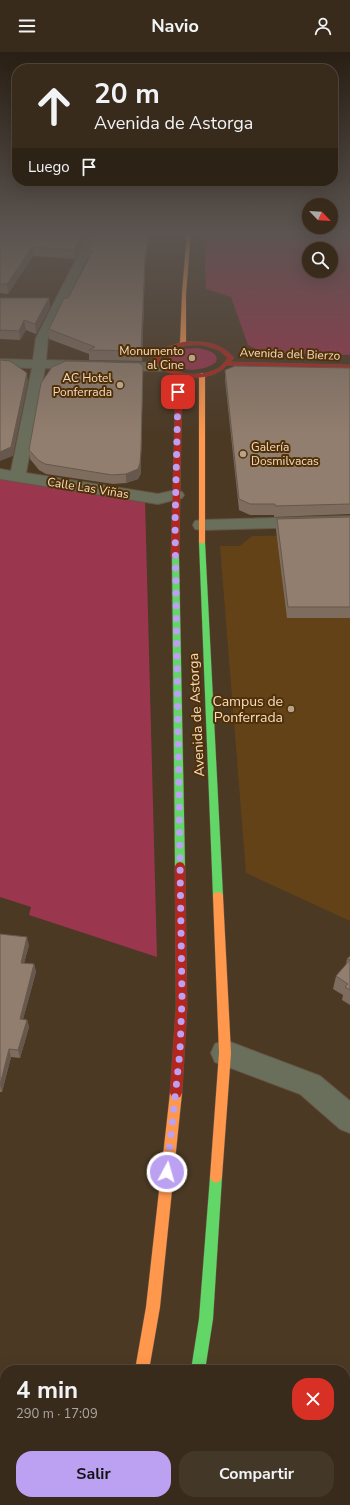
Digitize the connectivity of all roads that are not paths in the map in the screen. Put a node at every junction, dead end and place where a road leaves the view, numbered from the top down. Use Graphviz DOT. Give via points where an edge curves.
graph roads {
  1 [pos="61,300"];
  2 [pos="185,300"];
  3 [pos="184,318"];
  4 [pos="194,343"];
  5 [pos="183,344"];
  6 [pos="0,351"];
  7 [pos="158,353"];
  8 [pos="40,359"];
  9 [pos="0,363"];
  10 [pos="230,364"];
  11 [pos="160,367"];
  12 [pos="350,367"];
  13 [pos="179,374"];
  14 [pos="202,375"];
  15 [pos="0,474"];
  16 [pos="18,477"];
  17 [pos="176,495"];
  18 [pos="350,521"];
  19 [pos="201,525"];
  20 [pos="225,1053"];
  21 [pos="350,1119"];
  22 [pos="143,1365"];
  23 [pos="199,1365"];
  1 -- 8 [label="street" via="42,338"];
  2 -- 3 [label="main road"];
  3 -- 4 [label="main road"];
  3 -- 5 [label="main road"];
  4 -- 5 [label="main road"];
  4 -- 10 [label="main road" via="212,345 228,353 231,358"];
  5 -- 7 [label="main road"];
  6 -- 8 [label="street"];
  7 -- 8 [label="street"];
  7 -- 11 [label="main road" via="156,362"];
  8 -- 9 [label="street"];
  8 -- 11 [label="street"];
  8 -- 16 [label="street"];
  10 -- 12 [label="main road, Avenida del Bierzo"];
  10 -- 14 [label="main road" via="220,371"];
  11 -- 13 [label="main road"];
  13 -- 14 [label="main road"];
  13 -- 17 [label="main road, Avenida de Astorga"];
  14 -- 19 [label="main road, Avenida de Astorga"];
  15 -- 16 [label="street, Calle Las Viñas"];
  16 -- 17 [label="street, Calle Las Viñas" via="158,499"];
  17 -- 22 [label="main road, Avenida de Astorga" via="182,998 180,1051 153,1307"];
  18 -- 19 [label="street"];
  19 -- 20 [label="main road, Avenida de Astorga"];
  20 -- 21 [label="street" via="310,1085"];
  20 -- 23 [label="main road, Avenida de Astorga" via="206,1319"];
}
